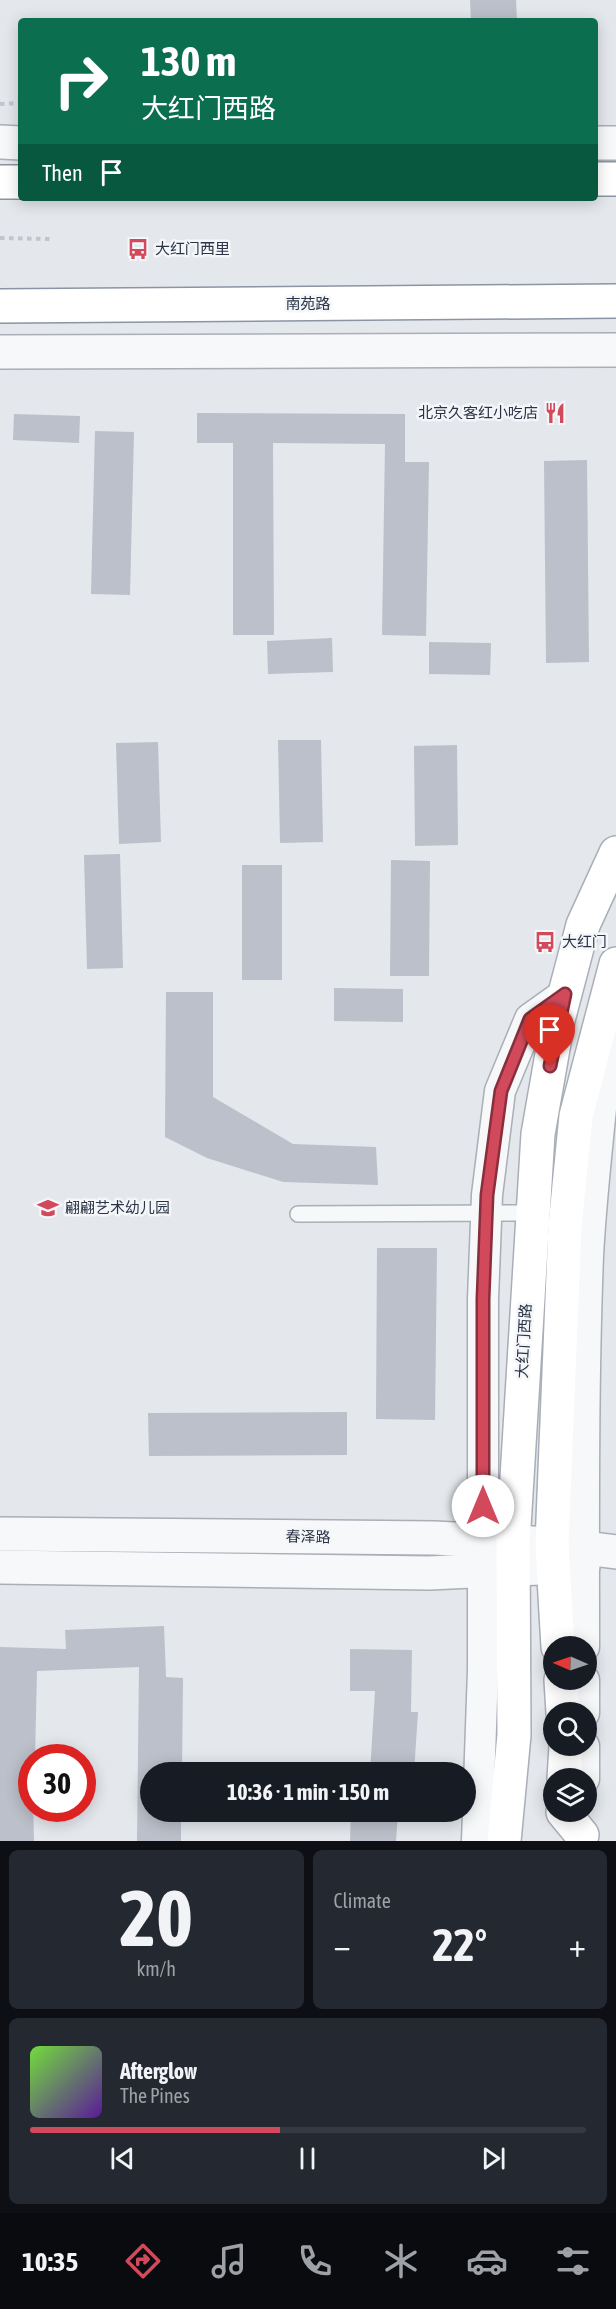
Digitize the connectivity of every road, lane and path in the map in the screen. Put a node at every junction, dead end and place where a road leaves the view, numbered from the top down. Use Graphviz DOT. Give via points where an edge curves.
graph roads {
  1 [pos="18,103"];
  2 [pos="0,104"];
  3 [pos="0,142"];
  4 [pos="18,143"];
  5 [pos="598,143"];
  6 [pos="616,143"];
  7 [pos="598,179"];
  8 [pos="616,179"];
  9 [pos="0,182"];
  10 [pos="18,182"];
  11 [pos="0,238"];
  12 [pos="50,239"];
  13 [pos="616,301"];
  14 [pos="0,306"];
  15 [pos="616,350"];
  16 [pos="0,352"];
  17 [pos="616,853"];
  18 [pos="615,968"];
  19 [pos="565,994"];
  20 [pos="532,1213"];
  21 [pos="298,1214"];
  22 [pos="486,1214"];
  23 [pos="0,1534"];
  24 [pos="552,1555"];
  25 [pos="498,1556"];
  26 [pos="600,1559"];
  27 [pos="0,1567"];
  28 [pos="557,1636"];
  29 [pos="586,1636"];
  30 [pos="477,1841"];
  31 [pos="504,1841"];
  1 -- 2 [label="path"];
  3 -- 4 [label="street"];
  5 -- 6 [label="street"];
  7 -- 8 [label="main road"];
  9 -- 10 [label="main road"];
  11 -- 12 [label="path"];
  13 -- 14 [label="main road, 南苑路"];
  15 -- 16 [label="street"];
  17 -- 19 [label="main road, 大红门西路" via="583,925"];
  18 -- 24 [label="main road" via="575,1127 565,1226"];
  18 -- 26 [label="street" via="588,1256"];
  19 -- 20 [label="main road, 大红门西路" via="538,1134"];
  19 -- 22 [label="street" via="530,1019 501,1091"];
  20 -- 22 [label="lane"];
  20 -- 25 [label="main road, 大红门西路"];
  21 -- 22 [label="lane"];
  22 -- 25 [label="street" via="483,1299"];
  23 -- 25 [label="street, 春泽路" via="434,1538"];
  24 -- 25 [label="street, 春泽路"];
  24 -- 26 [label="street, 春泽路"];
  24 -- 28 [label="main road"];
  25 -- 27 [label="street, 春泽路" via="429,1573"];
  25 -- 30 [label="street" via="483,1670"];
  25 -- 31 [label="main road, 大红门西路" via="514,1735"];
  26 -- 29 [label="street"];
}
